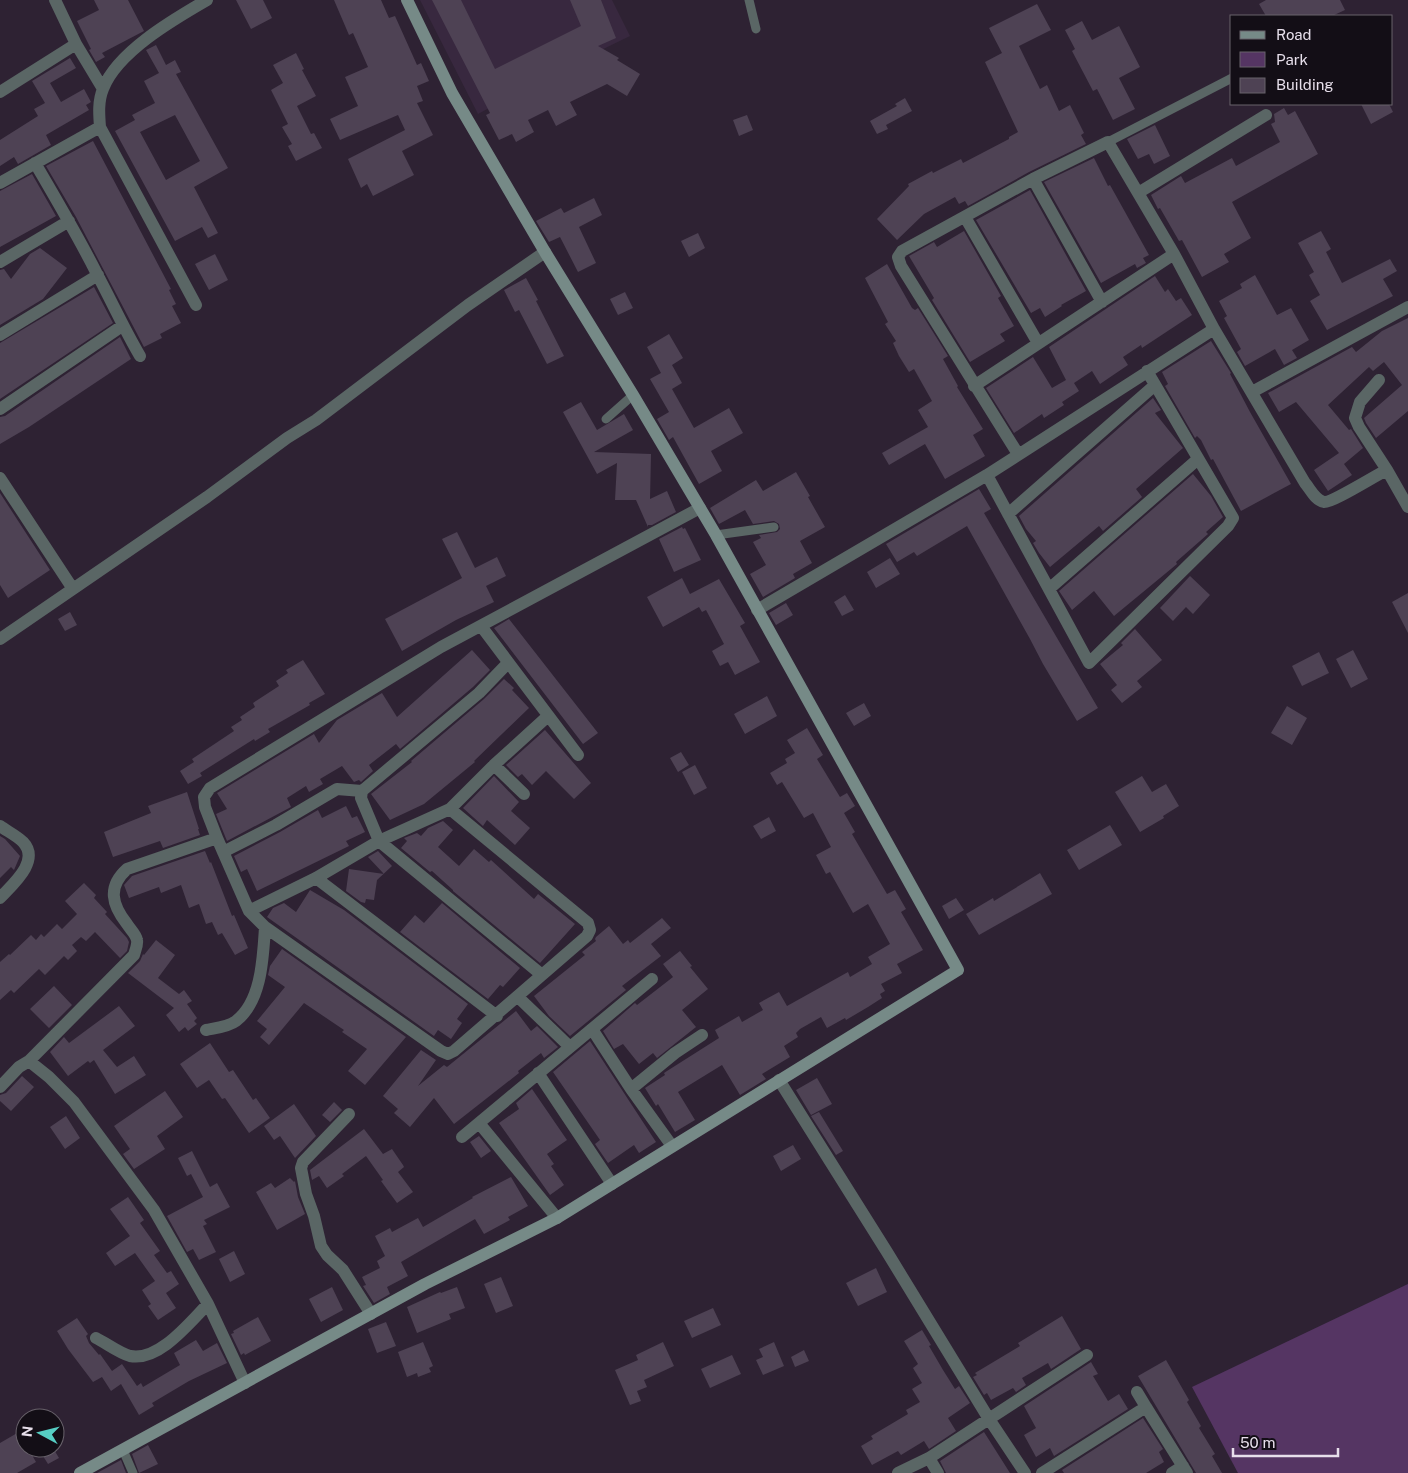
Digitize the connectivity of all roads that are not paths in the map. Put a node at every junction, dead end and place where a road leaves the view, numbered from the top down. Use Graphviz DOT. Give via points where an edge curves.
graph roads {
  1 [pos="54,0"];
  2 [pos="207,0"];
  3 [pos="407,0"];
  4 [pos="749,0"];
  5 [pos="756,29"];
  6 [pos="76,44"];
  7 [pos="1230,79"];
  8 [pos="103,89"];
  9 [pos="0,92"];
  10 [pos="1266,115"];
  11 [pos="100,127"];
  12 [pos="1108,142"];
  13 [pos="34,163"];
  14 [pos="1033,179"];
  15 [pos="0,183"];
  16 [pos="1138,192"];
  17 [pos="965,217"];
  18 [pos="69,221"];
  19 [pos="545,252"];
  20 [pos="1174,254"];
  21 [pos="0,262"];
  22 [pos="98,275"];
  23 [pos="1102,302"];
  24 [pos="196,305"];
  25 [pos="1408,307"];
  26 [pos="122,326"];
  27 [pos="1214,329"];
  28 [pos="0,335"];
  29 [pos="1038,343"];
  30 [pos="140,356"];
  31 [pos="1147,371"];
  32 [pos="1378,380"];
  33 [pos="1155,385"];
  34 [pos="974,386"];
  35 [pos="1252,392"];
  36 [pos="633,395"];
  37 [pos="0,409"];
  38 [pos="606,419"];
  39 [pos="1018,454"];
  40 [pos="1198,458"];
  41 [pos="1387,470"];
  42 [pos="987,476"];
  43 [pos="0,478"];
  44 [pos="1408,507"];
  45 [pos="700,508"];
  46 [pos="1008,514"];
  47 [pos="774,527"];
  48 [pos="716,535"];
  49 [pos="73,589"];
  50 [pos="1049,589"];
  51 [pos="757,610"];
  52 [pos="481,626"];
  53 [pos="2,634"];
  54 [pos="508,663"];
  55 [pos="548,716"];
  56 [pos="578,755"];
  57 [pos="494,765"];
  58 [pos="362,792"];
  59 [pos="524,794"];
  60 [pos="450,809"];
  61 [pos="0,826"];
  62 [pos="217,838"];
  63 [pos="379,841"];
  64 [pos="223,852"];
  65 [pos="316,878"];
  66 [pos="0,898"];
  67 [pos="249,911"];
  68 [pos="264,927"];
  69 [pos="542,975"];
  70 [pos="652,979"];
  71 [pos="518,997"];
  72 [pos="497,1016"];
  73 [pos="592,1029"];
  74 [pos="206,1030"];
  75 [pos="702,1035"];
  76 [pos="570,1047"];
  77 [pos="29,1061"];
  78 [pos="538,1074"];
  79 [pos="779,1080"];
  80 [pos="0,1087"];
  81 [pos="631,1089"];
  82 [pos="349,1114"];
  83 [pos="479,1123"];
  84 [pos="462,1137"];
  85 [pos="672,1146"];
  86 [pos="612,1184"];
  87 [pos="557,1218"];
  88 [pos="208,1304"];
  89 [pos="371,1314"];
  90 [pos="96,1338"];
  91 [pos="1087,1355"];
  92 [pos="245,1383"];
  93 [pos="1137,1392"];
  94 [pos="1146,1407"];
  95 [pos="989,1419"];
  96 [pos="123,1450"];
  97 [pos="929,1458"];
  98 [pos="1181,1471"];
  99 [pos="80,1473"];
  100 [pos="133,1473"];
  101 [pos="898,1473"];
  102 [pos="938,1473"];
  103 [pos="1025,1473"];
  104 [pos="1042,1473"];
  1 -- 6 [label="street"];
  2 -- 8 [label="street" via="135,49 120,62"];
  3 -- 19 [label="street" via="452,93"];
  4 -- 5 [label="lane"];
  6 -- 8 [label="street"];
  6 -- 9 [label="street"];
  7 -- 12 [label="lane"];
  8 -- 11 [label="street"];
  10 -- 16 [label="street"];
  11 -- 13 [label="street"];
  11 -- 24 [label="street"];
  12 -- 14 [label="street"];
  12 -- 16 [label="street"];
  13 -- 15 [label="street"];
  13 -- 18 [label="street"];
  14 -- 17 [label="street"];
  14 -- 23 [label="street"];
  16 -- 20 [label="street"];
  17 -- 29 [label="street"];
  17 -- 34 [label="street" via="902,250 898,257"];
  18 -- 21 [label="street"];
  18 -- 22 [label="street"];
  19 -- 36 [label="street"];
  19 -- 49 [label="street" via="468,305 316,420"];
  20 -- 23 [label="street"];
  20 -- 27 [label="street"];
  22 -- 26 [label="street"];
  22 -- 28 [label="street"];
  23 -- 29 [label="street"];
  25 -- 35 [label="street"];
  26 -- 30 [label="street"];
  26 -- 37 [label="street"];
  27 -- 31 [label="street"];
  27 -- 35 [label="street"];
  29 -- 34 [label="street"];
  31 -- 33 [label="street"];
  31 -- 39 [label="street"];
  32 -- 41 [label="street" via="1360,402 1355,418"];
  33 -- 40 [label="street"];
  33 -- 46 [label="street"];
  34 -- 39 [label="street"];
  35 -- 41 [label="street" via="1316,498 1329,502"];
  36 -- 38 [label="lane"];
  36 -- 45 [label="street"];
  39 -- 42 [label="street"];
  40 -- 50 [label="street"];
  40 -- 50 [label="street" via="1233,518 1089,663"];
  41 -- 44 [label="street"];
  42 -- 46 [label="street"];
  42 -- 51 [label="street"];
  43 -- 49 [label="street"];
  45 -- 48 [label="street"];
  45 -- 52 [label="street"];
  46 -- 50 [label="street"];
  47 -- 48 [label="lane"];
  48 -- 51 [label="street"];
  49 -- 53 [label="street"];
  51 -- 79 [label="street" via="958,970"];
  52 -- 54 [label="street"];
  52 -- 62 [label="street" via="210,788 204,797 205,807"];
  54 -- 55 [label="street"];
  54 -- 58 [label="street" via="479,693"];
  55 -- 56 [label="street"];
  55 -- 57 [label="street"];
  57 -- 59 [label="street"];
  57 -- 60 [label="street"];
  58 -- 63 [label="street" via="361,798"];
  58 -- 64 [label="street" via="336,789"];
  60 -- 63 [label="street"];
  60 -- 69 [label="street" via="588,923 590,930 587,936"];
  61 -- 66 [label="street" via="23,842 29,858 24,870"];
  62 -- 64 [label="street"];
  62 -- 77 [label="street" via="127,869 120,875 113,895 120,915 136,936 138,942 134,955"];
  63 -- 65 [label="street"];
  63 -- 69 [label="street"];
  64 -- 67 [label="street"];
  65 -- 67 [label="street"];
  65 -- 72 [label="street"];
  67 -- 68 [label="street"];
  68 -- 72 [label="street" via="448,1054"];
  68 -- 74 [label="street" via="260,980 248,1006 236,1021"];
  69 -- 71 [label="street"];
  70 -- 73 [label="street"];
  71 -- 72 [label="street"];
  71 -- 76 [label="street"];
  73 -- 76 [label="street"];
  73 -- 81 [label="street"];
  75 -- 81 [label="street"];
  76 -- 78 [label="street"];
  77 -- 80 [label="street"];
  77 -- 88 [label="street" via="74,1102 112,1152 154,1210"];
  78 -- 83 [label="street"];
  78 -- 86 [label="street"];
  79 -- 85 [label="street"];
  79 -- 95 [label="street"];
  81 -- 85 [label="street"];
  82 -- 89 [label="street" via="303,1162 302,1176 321,1246 343,1270"];
  83 -- 84 [label="street"];
  83 -- 87 [label="street"];
  85 -- 86 [label="street"];
  86 -- 87 [label="street"];
  87 -- 89 [label="street"];
  88 -- 90 [label="street" via="171,1341 148,1355 128,1356"];
  88 -- 92 [label="street"];
  89 -- 92 [label="street"];
  91 -- 95 [label="street"];
  92 -- 96 [label="street"];
  93 -- 94 [label="street"];
  94 -- 98 [label="street"];
  94 -- 104 [label="street"];
  95 -- 97 [label="street"];
  95 -- 103 [label="street"];
  96 -- 99 [label="street"];
  96 -- 100 [label="lane"];
  97 -- 101 [label="street"];
  97 -- 102 [label="street"];
}
